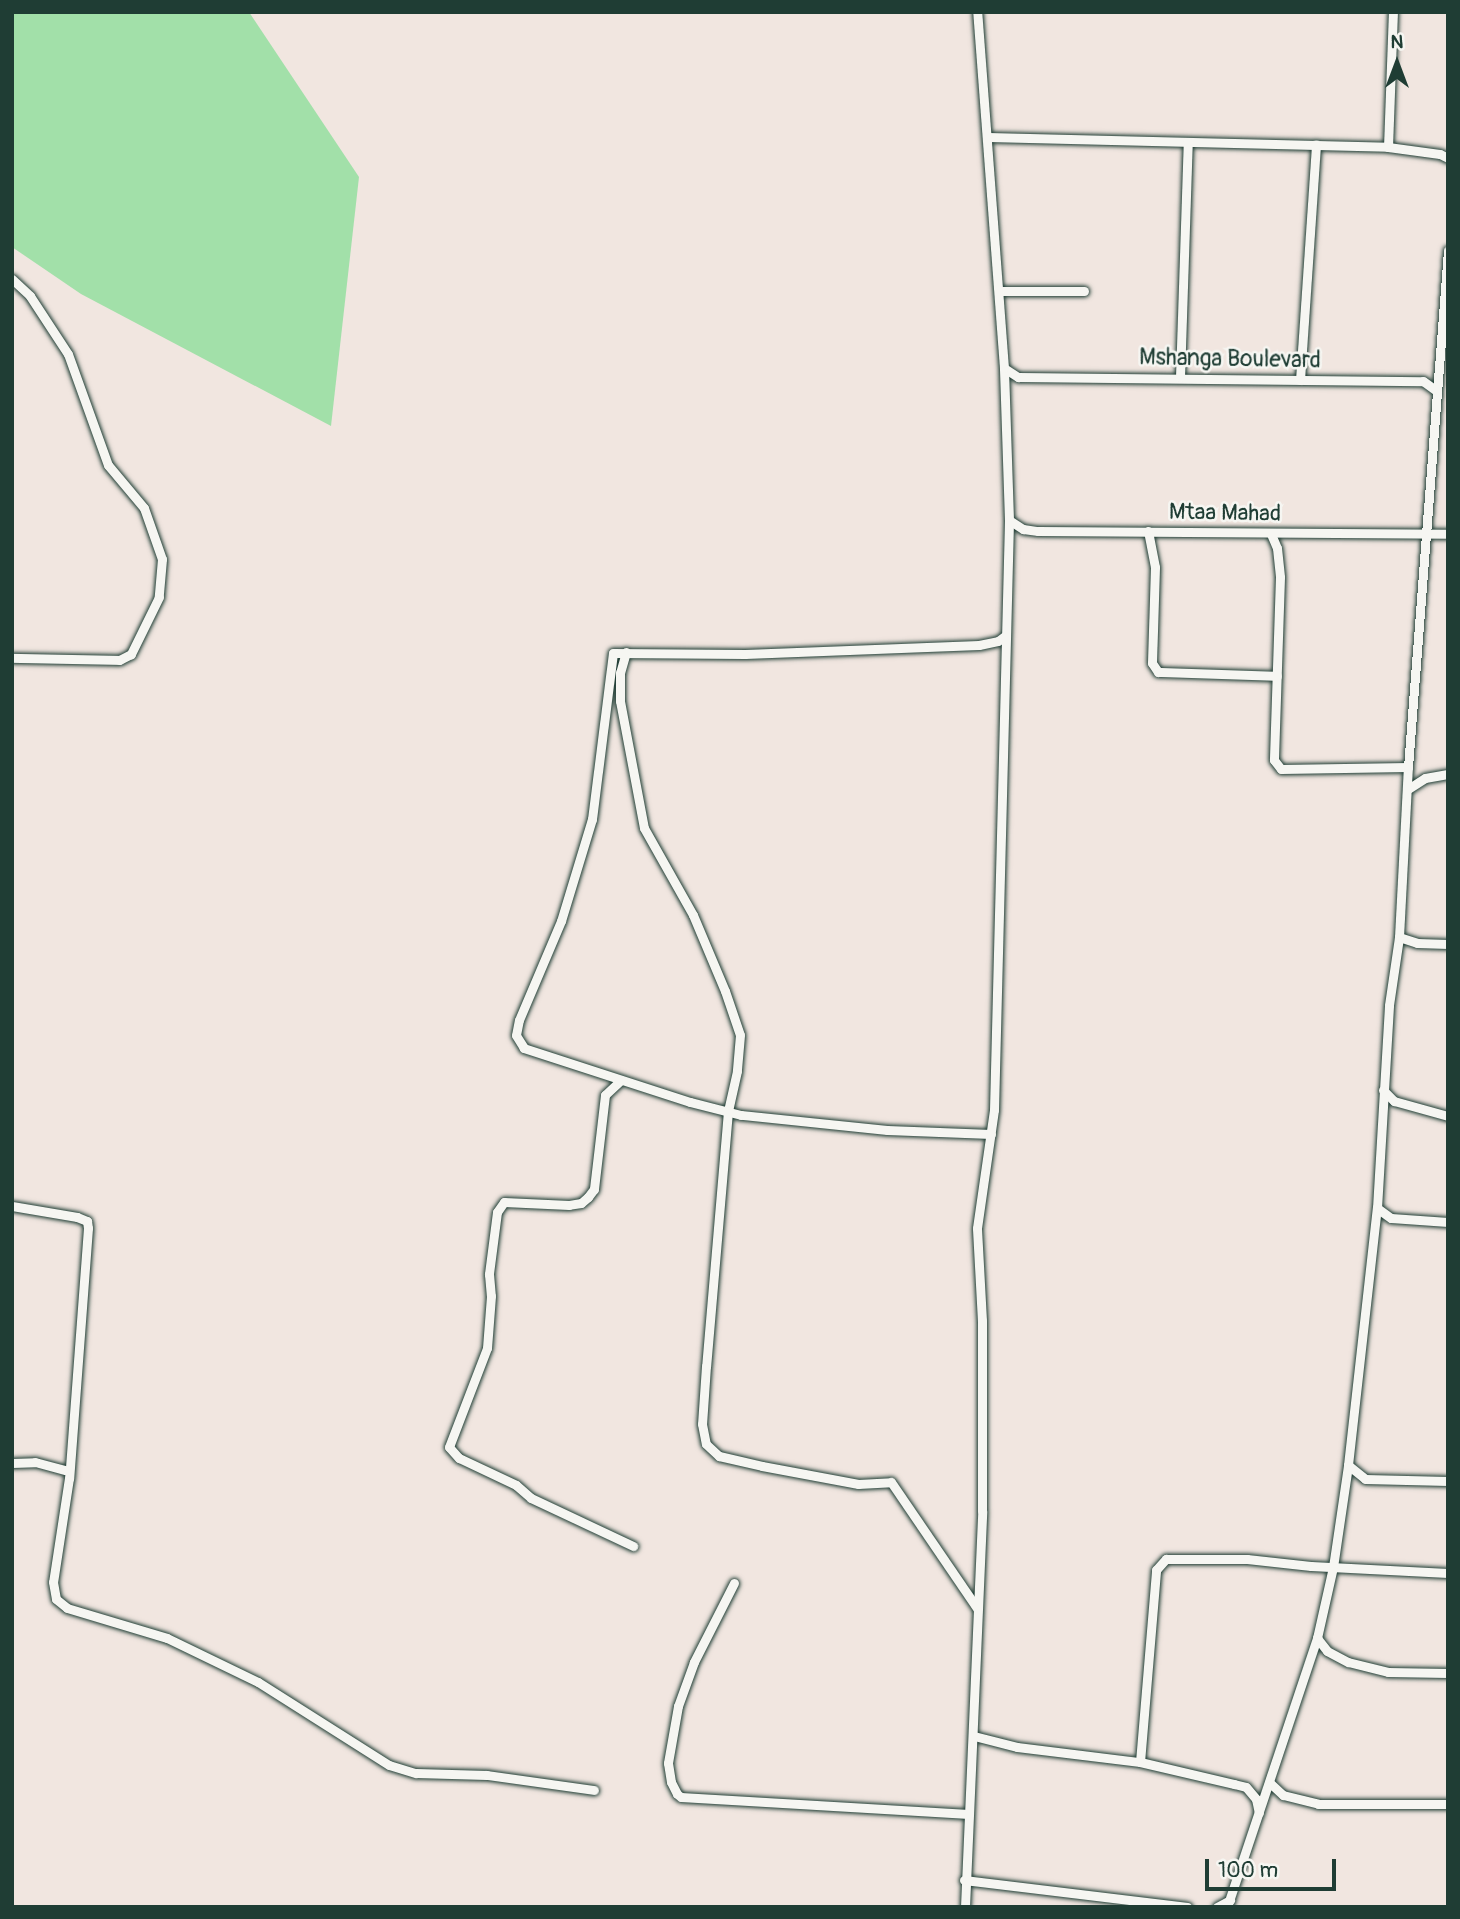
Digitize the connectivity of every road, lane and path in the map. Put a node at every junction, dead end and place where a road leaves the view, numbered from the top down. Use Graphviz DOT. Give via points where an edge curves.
graph roads {
  1 [pos="977,12"];
  2 [pos="1392,12"];
  3 [pos="988,137"];
  4 [pos="1188,142"];
  5 [pos="1316,145"];
  6 [pos="1388,147"];
  7 [pos="1445,155"];
  8 [pos="1448,251"];
  9 [pos="1446,274"];
  10 [pos="12,279"];
  11 [pos="999,292"];
  12 [pos="1084,292"];
  13 [pos="1004,368"];
  14 [pos="1439,370"];
  15 [pos="1018,377"];
  16 [pos="1180,377"];
  17 [pos="1300,380"];
  18 [pos="1423,382"];
  19 [pos="1437,391"];
  20 [pos="1004,394"];
  21 [pos="1009,520"];
  22 [pos="1023,529"];
  23 [pos="1147,531"];
  24 [pos="1427,531"];
  25 [pos="1271,534"];
  26 [pos="1448,534"];
  27 [pos="1009,543"];
  28 [pos="1006,635"];
  29 [pos="626,652"];
  30 [pos="12,659"];
  31 [pos="1277,676"];
  32 [pos="1408,766"];
  33 [pos="1448,774"];
  34 [pos="1425,778"];
  35 [pos="1408,789"];
  36 [pos="1399,937"];
  37 [pos="1412,942"];
  38 [pos="1448,944"];
  39 [pos="1395,953"];
  40 [pos="599,1072"];
  41 [pos="621,1080"];
  42 [pos="1383,1090"];
  43 [pos="606,1095"];
  44 [pos="732,1097"];
  45 [pos="1394,1101"];
  46 [pos="1382,1107"];
  47 [pos="714,1108"];
  48 [pos="728,1111"];
  49 [pos="1448,1116"];
  50 [pos="991,1134"];
  51 [pos="12,1206"];
  52 [pos="1377,1208"];
  53 [pos="1448,1222"];
  54 [pos="12,1462"];
  55 [pos="1348,1465"];
  56 [pos="69,1471"];
  57 [pos="1366,1479"];
  58 [pos="1448,1481"];
  59 [pos="1343,1492"];
  60 [pos="633,1546"];
  61 [pos="1333,1567"];
  62 [pos="1448,1573"];
  63 [pos="734,1583"];
  64 [pos="977,1608"];
  65 [pos="1317,1638"];
  66 [pos="1448,1673"];
  67 [pos="974,1736"];
  68 [pos="993,1741"];
  69 [pos="974,1751"];
  70 [pos="1140,1762"];
  71 [pos="1271,1781"];
  72 [pos="1247,1787"];
  73 [pos="594,1790"];
  74 [pos="1448,1804"];
  75 [pos="968,1814"];
  76 [pos="1260,1816"];
  77 [pos="964,1880"];
  78 [pos="1228,1903"];
  79 [pos="965,1907"];
  80 [pos="1187,1907"];
  81 [pos="1217,1907"];
  1 -- 3 [label="street"];
  2 -- 6 [label="street"];
  3 -- 4 [label="street"];
  3 -- 11 [label="street"];
  4 -- 5 [label="street"];
  4 -- 16 [label="street"];
  5 -- 6 [label="street"];
  5 -- 17 [label="street"];
  6 -- 7 [label="street"];
  8 -- 9 [label="street"];
  9 -- 14 [label="street"];
  10 -- 30 [label="street" via="30,296 68,354 108,465 144,508 157,536 162,576 159,597 131,654 119,660"];
  11 -- 12 [label="street"];
  11 -- 13 [label="street"];
  13 -- 15 [label="street"];
  13 -- 20 [label="street"];
  14 -- 18 [label="street"];
  14 -- 19 [label="street"];
  15 -- 16 [label="street, Mshanga Boulevard"];
  15 -- 20 [label="street"];
  16 -- 17 [label="street, Mshanga Boulevard"];
  17 -- 18 [label="street, Mshanga Boulevard"];
  18 -- 19 [label="street"];
  19 -- 24 [label="street"];
  20 -- 21 [label="street"];
  21 -- 22 [label="street"];
  21 -- 27 [label="street"];
  22 -- 23 [label="street, Mtaa Mahad"];
  22 -- 27 [label="street"];
  23 -- 25 [label="street, Mtaa Mahad"];
  23 -- 31 [label="street" via="1156,567 1152,663 1158,672"];
  24 -- 25 [label="street, Mtaa Mahad"];
  24 -- 26 [label="street, Mtaa Mahad"];
  24 -- 32 [label="street"];
  25 -- 31 [label="street" via="1280,577"];
  27 -- 28 [label="street"];
  28 -- 29 [label="street" via="979,645 745,654"];
  28 -- 50 [label="street" via="1001,930"];
  29 -- 40 [label="street" via="613,653 593,807 582,852 561,921 516,1029 524,1048"];
  29 -- 44 [label="street" via="620,701 644,828 693,915 737,1023 740,1035"];
  31 -- 32 [label="street" via="1273,760 1281,769"];
  32 -- 34 [label="street"];
  32 -- 35 [label="street"];
  33 -- 34 [label="street"];
  34 -- 35 [label="street"];
  35 -- 36 [label="street"];
  36 -- 37 [label="street"];
  36 -- 39 [label="street"];
  37 -- 38 [label="street"];
  37 -- 39 [label="street"];
  39 -- 42 [label="street"];
  40 -- 41 [label="street"];
  40 -- 43 [label="street"];
  41 -- 43 [label="street"];
  41 -- 47 [label="street"];
  42 -- 45 [label="street"];
  42 -- 46 [label="street"];
  43 -- 60 [label="street" via="594,1189 588,1197 569,1205 504,1202 496,1212 487,1348 449,1447 459,1458 516,1485 531,1498"];
  44 -- 47 [label="street"];
  44 -- 48 [label="street"];
  45 -- 46 [label="street"];
  45 -- 49 [label="street"];
  46 -- 52 [label="street"];
  47 -- 48 [label="street"];
  48 -- 50 [label="street" via="887,1130"];
  48 -- 64 [label="street" via="702,1424 706,1444 719,1456 762,1466 858,1484 891,1482"];
  50 -- 64 [label="street" via="977,1228 982,1443"];
  51 -- 56 [label="street" via="77,1217 86,1221 88,1228"];
  52 -- 53 [label="street" via="1391,1218"];
  52 -- 55 [label="street"];
  54 -- 56 [label="street" via="35,1462"];
  55 -- 57 [label="street"];
  55 -- 59 [label="street"];
  56 -- 73 [label="street" via="53,1582 56,1599 67,1608 167,1638 258,1682 389,1765 416,1773 487,1775"];
  57 -- 58 [label="street"];
  57 -- 59 [label="street"];
  59 -- 61 [label="street"];
  61 -- 62 [label="street"];
  61 -- 65 [label="street"];
  61 -- 70 [label="street" via="1172,1557 1160,1565"];
  63 -- 75 [label="street" via="694,1662 678,1706 668,1763 677,1794"];
  64 -- 67 [label="street"];
  65 -- 66 [label="street" via="1327,1651 1348,1662 1388,1672"];
  65 -- 71 [label="street"];
  67 -- 68 [label="street"];
  67 -- 69 [label="street"];
  68 -- 69 [label="street"];
  68 -- 70 [label="street"];
  69 -- 75 [label="street"];
  70 -- 72 [label="street"];
  71 -- 72 [label="street"];
  71 -- 74 [label="street" via="1283,1795 1318,1804"];
  71 -- 76 [label="street"];
  72 -- 76 [label="street"];
  75 -- 77 [label="street"];
  76 -- 78 [label="street"];
  77 -- 79 [label="street"];
  77 -- 80 [label="street"];
  78 -- 81 [label="street"];
}
